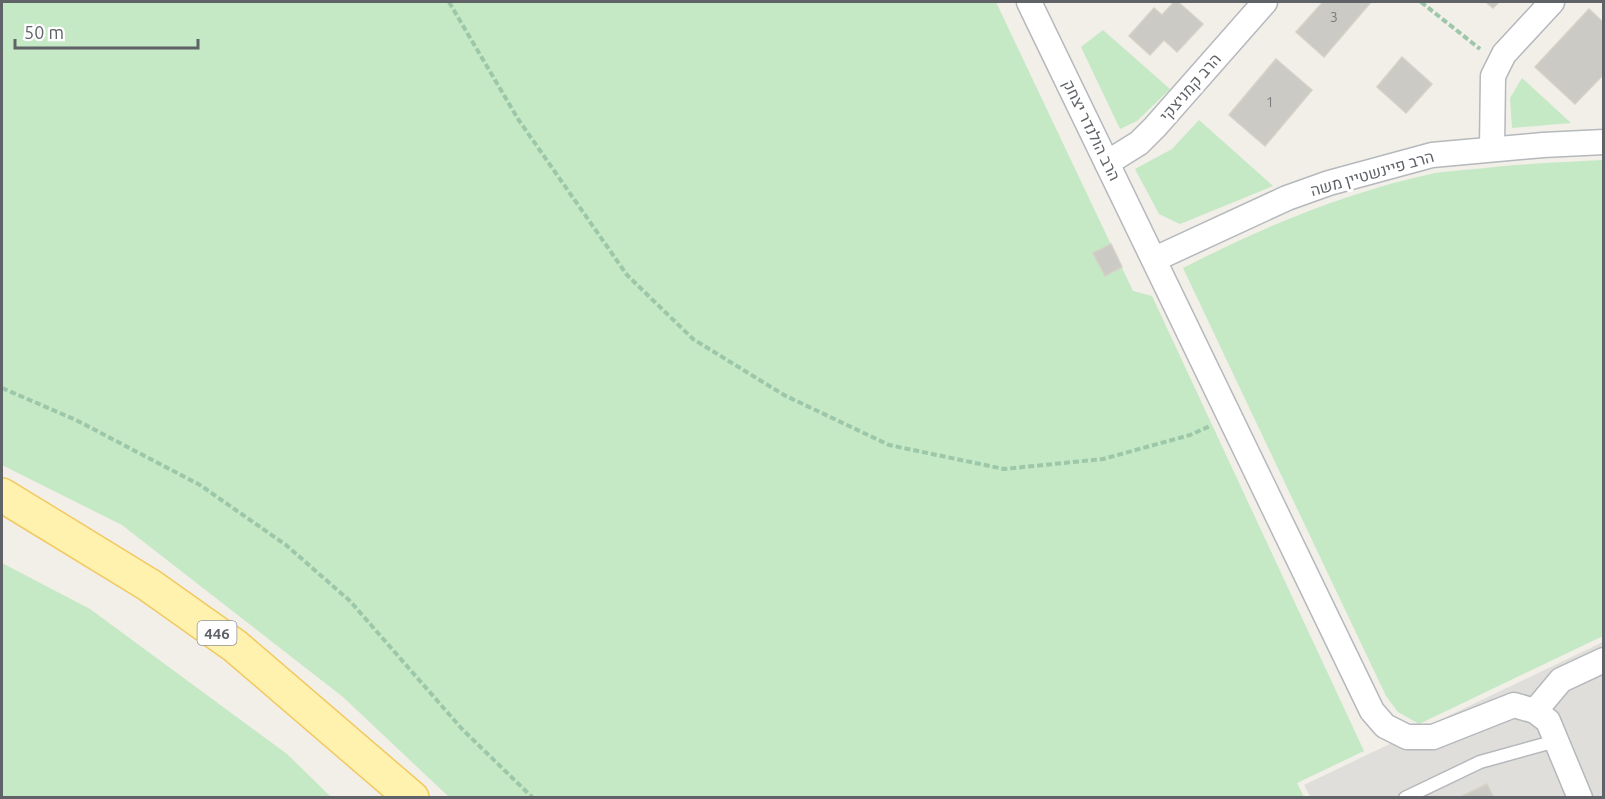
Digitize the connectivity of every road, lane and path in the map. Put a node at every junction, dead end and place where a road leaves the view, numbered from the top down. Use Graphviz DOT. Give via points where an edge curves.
graph roads {
  1 [pos="449,2"];
  2 [pos="1029,2"];
  3 [pos="1265,2"];
  4 [pos="1421,2"];
  5 [pos="1552,2"];
  6 [pos="1499,65"];
  7 [pos="1604,142"];
  8 [pos="1492,149"];
  9 [pos="1107,163"];
  10 [pos="1155,259"];
  11 [pos="2,388"];
  12 [pos="1230,418"];
  13 [pos="2,495"];
  14 [pos="2,521"];
  15 [pos="1604,660"];
  16 [pos="1535,711"];
  17 [pos="1556,741"];
  18 [pos="377,798"];
  19 [pos="412,798"];
  20 [pos="533,798"];
  21 [pos="1405,798"];
  22 [pos="1581,798"];
  1 -- 12 [label="path" via="518,119 627,275 693,339 784,395 889,445 1004,469 1104,459 1190,435"];
  2 -- 9 [label="street, הרב הולנדר יצחק"];
  3 -- 9 [label="street, הרב קמניצקי" via="1155,127 1139,143"];
  4 -- 6 [label="path"];
  5 -- 6 [label="street" via="1504,54"];
  6 -- 8 [label="street" via="1493,76"];
  7 -- 8 [label="street, הרב פיינשטיין משה"];
  8 -- 10 [label="street, הרב פיינשטיין משה" via="1432,155 1329,183 1287,198"];
  9 -- 10 [label="street, הרב הולנדר יצחק"];
  10 -- 12 [label="street, הרב הולנדר יצחק"];
  11 -- 20 [label="path" via="76,420 200,485 286,545 350,601 462,729"];
  12 -- 16 [label="street, הרב הולנדר יצחק" via="1371,711 1385,726 1407,737 1433,737 1514,705"];
  13 -- 19 [label="main road, 446" via="149,585 235,646"];
  14 -- 18 [label="main road, 446" via="137,605 221,664"];
  15 -- 16 [label="street" via="1561,680"];
  16 -- 17 [label="street" via="1548,721"];
  17 -- 21 [label="lane" via="1480,762"];
  17 -- 22 [label="street"];
}
